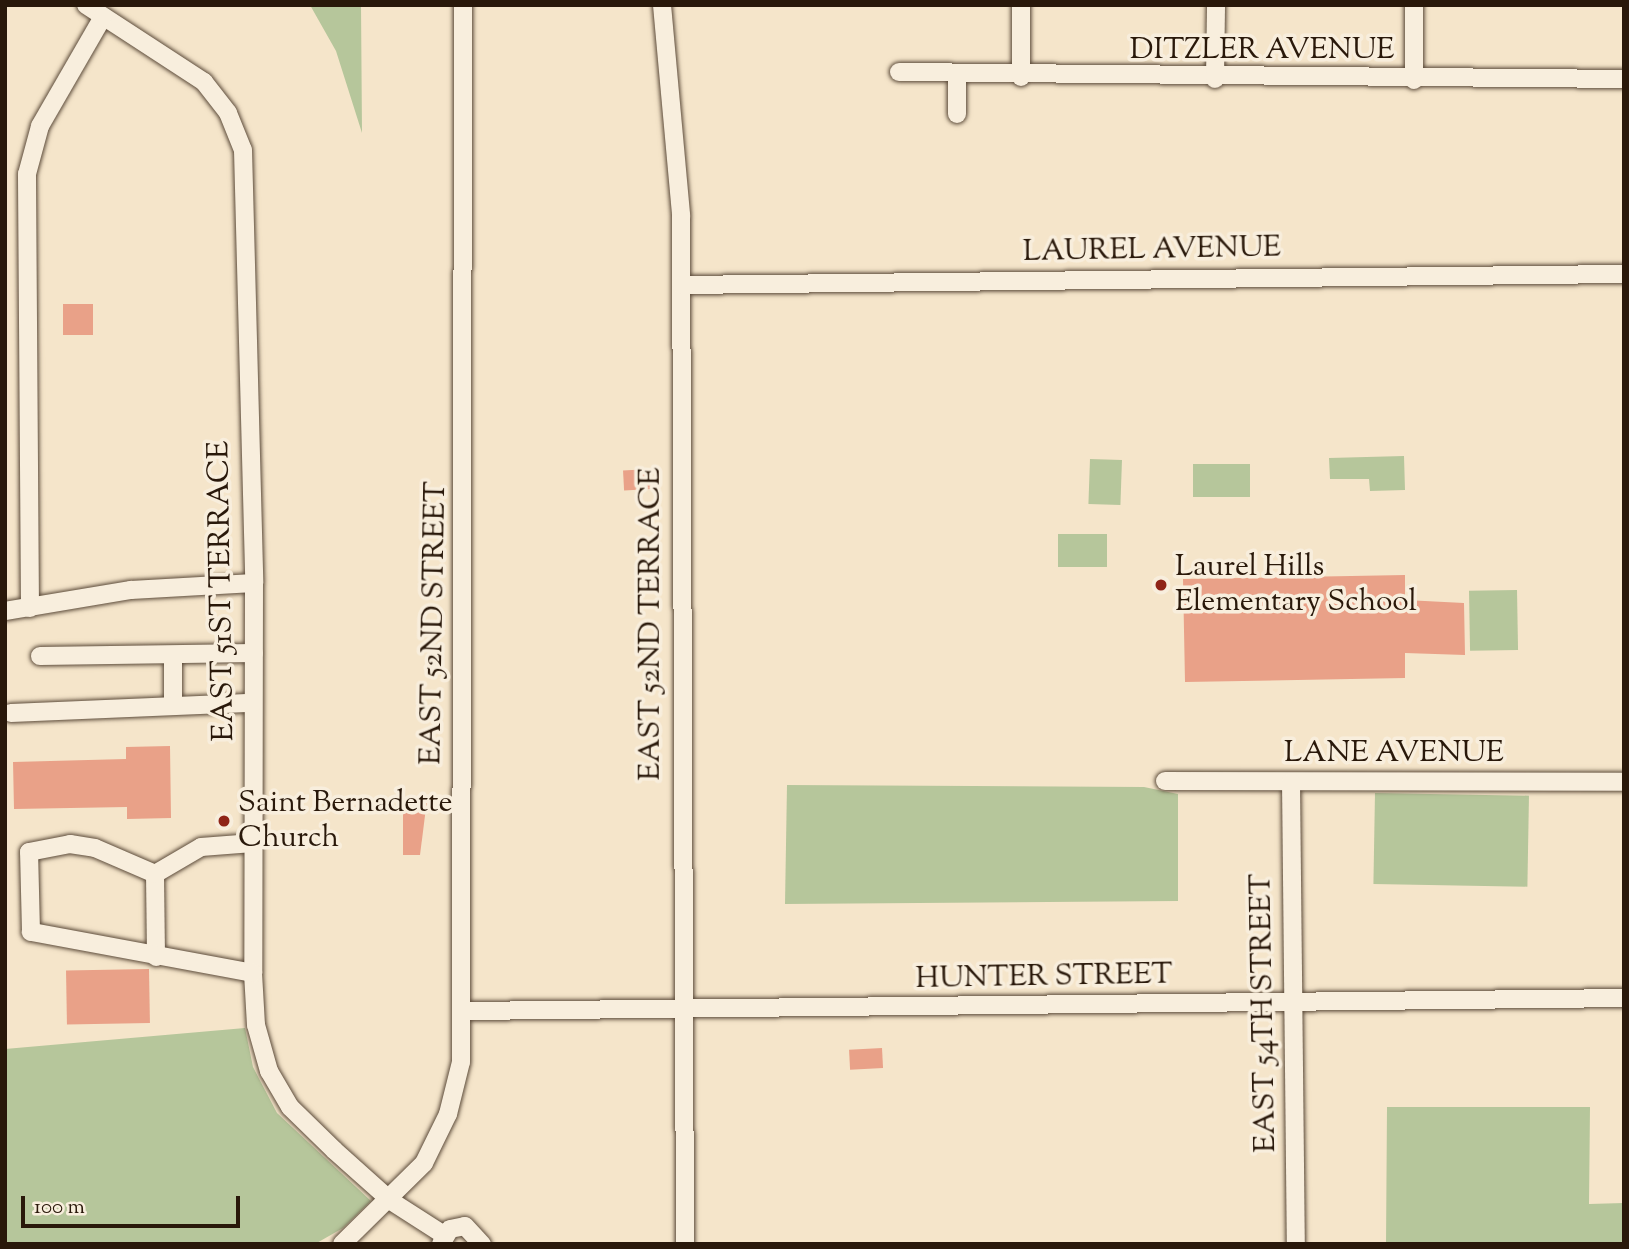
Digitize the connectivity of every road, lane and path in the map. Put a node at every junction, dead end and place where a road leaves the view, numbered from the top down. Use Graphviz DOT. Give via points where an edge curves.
graph roads {
  1 [pos="86,5"];
  2 [pos="463,5"];
  3 [pos="662,5"];
  4 [pos="1021,5"];
  5 [pos="1216,5"];
  6 [pos="1414,5"];
  7 [pos="103,17"];
  8 [pos="899,72"];
  9 [pos="957,74"];
  10 [pos="1020,77"];
  11 [pos="1214,79"];
  12 [pos="1624,79"];
  13 [pos="1414,80"];
  14 [pos="957,114"];
  15 [pos="1624,274"];
  16 [pos="681,285"];
  17 [pos="254,583"];
  18 [pos="30,608"];
  19 [pos="5,611"];
  20 [pos="254,653"];
  21 [pos="173,655"];
  22 [pos="40,656"];
  23 [pos="173,702"];
  24 [pos="253,703"];
  25 [pos="11,712"];
  26 [pos="1165,781"];
  27 [pos="1291,782"];
  28 [pos="1624,782"];
  29 [pos="253,843"];
  30 [pos="155,874"];
  31 [pos="156,957"];
  32 [pos="253,973"];
  33 [pos="1624,999"];
  34 [pos="1293,1002"];
  35 [pos="466,1011"];
  36 [pos="682,1011"];
  37 [pos="391,1202"];
  38 [pos="443,1239"];
  39 [pos="342,1244"];
  40 [pos="482,1244"];
  41 [pos="685,1244"];
  42 [pos="1296,1244"];
  1 -- 7 [label="street, EAST 51ST TERRACE"];
  2 -- 35 [label="street, EAST 52ND STREET"];
  3 -- 16 [label="street, EAST 52ND TERRACE"];
  4 -- 10 [label="street"];
  5 -- 11 [label="street"];
  6 -- 13 [label="street"];
  7 -- 17 [label="street, EAST 51ST TERRACE" via="204,82 228,113 243,150"];
  7 -- 18 [label="street" via="40,126 27,174"];
  8 -- 9 [label="street, DITZLER AVENUE"];
  9 -- 10 [label="street, DITZLER AVENUE"];
  9 -- 14 [label="street"];
  10 -- 11 [label="street, DITZLER AVENUE"];
  11 -- 13 [label="street, DITZLER AVENUE"];
  12 -- 13 [label="street, DITZLER AVENUE"];
  15 -- 16 [label="street, LAUREL AVENUE"];
  16 -- 36 [label="street, EAST 52ND TERRACE"];
  17 -- 18 [label="street" via="131,590"];
  17 -- 20 [label="street, EAST 51ST TERRACE"];
  18 -- 19 [label="street"];
  20 -- 21 [label="street"];
  20 -- 24 [label="street, EAST 51ST TERRACE"];
  21 -- 22 [label="street"];
  21 -- 23 [label="street"];
  23 -- 24 [label="street"];
  23 -- 25 [label="street" via="125,705 109,712"];
  24 -- 29 [label="street, EAST 51ST TERRACE"];
  26 -- 27 [label="street, LANE AVENUE"];
  27 -- 28 [label="street, LANE AVENUE"];
  27 -- 34 [label="street, EAST 54TH STREET"];
  29 -- 30 [label="street" via="201,847"];
  29 -- 32 [label="street, EAST 51ST TERRACE"];
  30 -- 31 [label="street"];
  30 -- 31 [label="street" via="95,848 70,844 29,852 31,932"];
  31 -- 32 [label="street"];
  32 -- 37 [label="street, EAST 51ST TERRACE" via="256,1025 269,1071 290,1107"];
  33 -- 34 [label="street, HUNTER STREET"];
  34 -- 36 [label="street, HUNTER STREET"];
  34 -- 42 [label="street, EAST 54TH STREET"];
  35 -- 36 [label="street, HUNTER STREET"];
  35 -- 37 [label="street, EAST 52ND STREET" via="448,1114 424,1163"];
  36 -- 41 [label="street, EAST 52ND TERRACE"];
  37 -- 38 [label="street"];
  37 -- 39 [label="street, EAST 52ND STREET"];
  38 -- 40 [label="street" via="465,1226"];
}
